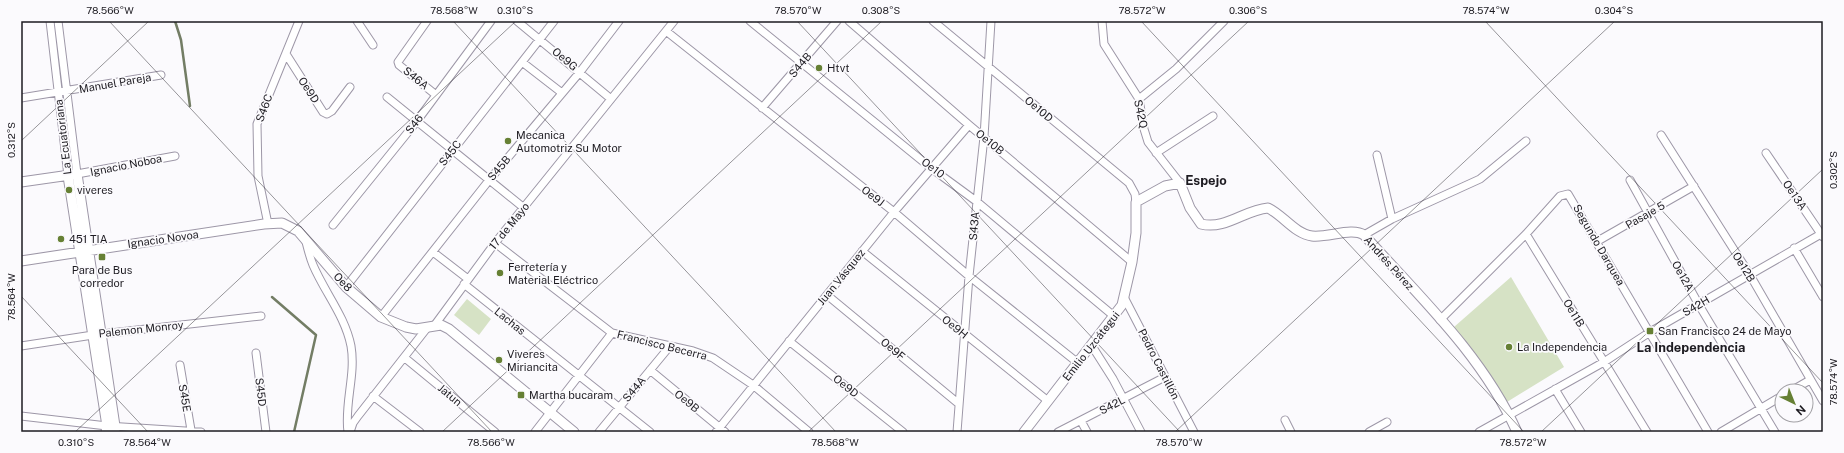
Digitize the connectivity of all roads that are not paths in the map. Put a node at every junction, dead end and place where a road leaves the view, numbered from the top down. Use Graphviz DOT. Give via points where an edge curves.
graph roads {
  1 [pos="50,21"];
  2 [pos="58,21"];
  3 [pos="299,21"];
  4 [pos="357,21"];
  5 [pos="427,21"];
  6 [pos="492,21"];
  7 [pos="517,21"];
  8 [pos="554,21"];
  9 [pos="619,21"];
  10 [pos="750,21"];
  11 [pos="837,21"];
  12 [pos="849,21"];
  13 [pos="933,21"];
  14 [pos="990,21"];
  15 [pos="1102,21"];
  16 [pos="1224,21"];
  17 [pos="671,22"];
  18 [pos="666,31"];
  19 [pos="540,39"];
  20 [pos="373,45"];
  21 [pos="286,54"];
  22 [pos="522,62"];
  23 [pos="801,63"];
  24 [pos="988,66"];
  25 [pos="580,72"];
  26 [pos="161,75"];
  27 [pos="350,87"];
  28 [pos="66,92"];
  29 [pos="58,93"];
  30 [pos="562,93"];
  31 [pos="436,95"];
  32 [pos="387,97"];
  33 [pos="21,98"];
  34 [pos="611,99"];
  35 [pos="1139,99"];
  36 [pos="762,108"];
  37 [pos="1213,116"];
  38 [pos="417,121"];
  39 [pos="969,125"];
  40 [pos="1661,135"];
  41 [pos="984,138"];
  42 [pos="1526,141"];
  43 [pos="452,150"];
  44 [pos="1156,153"];
  45 [pos="1766,153"];
  46 [pos="1378,155"];
  47 [pos="176,156"];
  48 [pos="931,168"];
  49 [pos="77,174"];
  50 [pos="68,176"];
  51 [pos="490,179"];
  52 [pos="1630,180"];
  53 [pos="21,182"];
  54 [pos="1180,183"];
  55 [pos="1694,186"];
  56 [pos="976,201"];
  57 [pos="1136,202"];
  58 [pos="524,208"];
  59 [pos="894,212"];
  60 [pos="1649,213"];
  61 [pos="1392,219"];
  62 [pos="266,224"];
  63 [pos="334,225"];
  64 [pos="1526,234"];
  65 [pos="1364,235"];
  66 [pos="1822,236"];
  67 [pos="306,242"];
  68 [pos="1596,242"];
  69 [pos="495,243"];
  70 [pos="1794,248"];
  71 [pos="84,251"];
  72 [pos="862,251"];
  73 [pos="433,252"];
  74 [pos="21,261"];
  75 [pos="1132,262"];
  76 [pos="1750,275"];
  77 [pos="969,276"];
  78 [pos="466,282"];
  79 [pos="346,287"];
  80 [pos="827,295"];
  81 [pos="1124,297"];
  82 [pos="1823,297"];
  83 [pos="1699,305"];
  84 [pos="261,316"];
  85 [pos="1114,316"];
  86 [pos="381,317"];
  87 [pos="1440,320"];
  88 [pos="431,327"];
  89 [pos="1650,332"];
  90 [pos="612,333"];
  91 [pos="102,334"];
  92 [pos="93,335"];
  93 [pos="964,335"];
  94 [pos="789,340"];
  95 [pos="21,346"];
  96 [pos="670,346"];
  97 [pos="1092,346"];
  98 [pos="256,353"];
  99 [pos="405,358"];
  100 [pos="1604,362"];
  101 [pos="1078,363"];
  102 [pos="180,365"];
  103 [pos="650,370"];
  104 [pos="579,377"];
  105 [pos="1165,377"];
  106 [pos="1810,380"];
  107 [pos="1805,383"];
  108 [pos="752,385"];
  109 [pos="1555,389"];
  110 [pos="373,396"];
  111 [pos="1124,399"];
  112 [pos="1048,401"];
  113 [pos="1774,401"];
  114 [pos="1823,401"];
  115 [pos="959,404"];
  116 [pos="619,407"];
  117 [pos="1761,409"];
  118 [pos="551,413"];
  119 [pos="1510,415"];
  120 [pos="21,416"];
  121 [pos="1285,420"];
  122 [pos="1081,421"];
  123 [pos="1387,422"];
  124 [pos="111,429"];
  125 [pos="190,430"];
  126 [pos="720,430"];
  127 [pos="1028,430"];
  128 [pos="202,432"];
  129 [pos="266,432"];
  130 [pos="349,432"];
  131 [pos="420,432"];
  132 [pos="495,432"];
  133 [pos="535,432"];
  134 [pos="574,432"];
  135 [pos="599,432"];
  136 [pos="650,432"];
  137 [pos="809,432"];
  138 [pos="903,432"];
  139 [pos="957,432"];
  140 [pos="1058,432"];
  141 [pos="1087,432"];
  142 [pos="1141,432"];
  143 [pos="1194,432"];
  144 [pos="1291,432"];
  145 [pos="1369,432"];
  146 [pos="1479,432"];
  147 [pos="1517,432"];
  148 [pos="1581,432"];
  149 [pos="1647,432"];
  150 [pos="1708,432"];
  151 [pos="1720,432"];
  152 [pos="1775,432"];
  1 -- 29 [label="street, La Ecuatoriana"];
  2 -- 28 [label="street"];
  3 -- 21 [label="street, S46C"];
  4 -- 20 [label="street"];
  5 -- 31 [label="street, S46A" via="398,62"];
  6 -- 31 [label="street, S46"];
  7 -- 19 [label="street, Oe9G"];
  8 -- 19 [label="street, S45C"];
  9 -- 25 [label="street, S45B"];
  10 -- 23 [label="street, Oe10"];
  11 -- 23 [label="street, S44B"];
  12 -- 39 [label="street, Oe10B"];
  13 -- 24 [label="street, Oe10D"];
  14 -- 24 [label="street, S43A"];
  15 -- 35 [label="street, S42Q" via="1104,44"];
  16 -- 35 [label="street" via="1176,69"];
  17 -- 18 [label="street, 17 de Mayo"];
  18 -- 34 [label="street, 17 de Mayo"];
  18 -- 36 [label="street, Oe9J"];
  19 -- 22 [label="street, S45C"];
  19 -- 25 [label="street, Oe9G"];
  21 -- 27 [label="street, Oe9D" via="327,114 332,112"];
  21 -- 62 [label="street, S46C" via="257,124 258,176"];
  22 -- 30 [label="street"];
  22 -- 43 [label="street, S45C"];
  23 -- 36 [label="street, S44B"];
  23 -- 48 [label="street, Oe10"];
  24 -- 41 [label="street, S43A"];
  24 -- 57 [label="street, Oe10D" via="1129,184"];
  25 -- 30 [label="street, S45B"];
  25 -- 34 [label="street, Oe9G"];
  26 -- 28 [label="street, Manuel Pareja"];
  28 -- 29 [label="street, Manuel Pareja"];
  28 -- 49 [label="street"];
  29 -- 33 [label="street, Manuel Pareja"];
  29 -- 50 [label="street, La Ecuatoriana"];
  30 -- 51 [label="street, S45B"];
  31 -- 38 [label="street, S46"];
  32 -- 38 [label="street"];
  34 -- 58 [label="street, 17 de Mayo"];
  35 -- 44 [label="street, S42Q" via="1148,142"];
  36 -- 59 [label="street, Oe9J"];
  37 -- 44 [label="street"];
  38 -- 43 [label="street"];
  38 -- 63 [label="street, S46"];
  39 -- 41 [label="street, Oe10B"];
  39 -- 48 [label="street, Juan Vásquez"];
  40 -- 55 [label="street, Oe12B"];
  41 -- 56 [label="street, S43A"];
  41 -- 75 [label="street, Oe10B"];
  42 -- 61 [label="street" via="1480,179"];
  43 -- 51 [label="street"];
  43 -- 79 [label="street, S45C"];
  44 -- 54 [label="street, S42Q"];
  45 -- 66 [label="street, Oe13A"];
  46 -- 61 [label="street"];
  47 -- 49 [label="street, Ignacio Noboa"];
  48 -- 56 [label="street, Oe10"];
  48 -- 59 [label="street, Juan Vásquez"];
  49 -- 50 [label="street"];
  49 -- 71 [label="street"];
  50 -- 53 [label="street"];
  50 -- 71 [label="street, La Ecuatoriana"];
  51 -- 58 [label="street"];
  51 -- 73 [label="street, S45B"];
  52 -- 60 [label="street, Oe12A"];
  54 -- 57 [label="street" via="1165,186"];
  54 -- 65 [label="street, Andrés Pérez" via="1190,208 1201,224 1208,226 1220,225 1268,208 1308,235 1329,236 1355,232"];
  55 -- 60 [label="street, Pasaje 5"];
  55 -- 76 [label="street, Oe12B"];
  56 -- 77 [label="street, S43A"];
  56 -- 85 [label="street, Oe10"];
  57 -- 75 [label="street, Emilio Uzcátegui" via="1136,233"];
  58 -- 69 [label="street, 17 de Mayo"];
  59 -- 72 [label="street, Juan Vásquez"];
  59 -- 77 [label="street, Oe9J"];
  60 -- 68 [label="street, Pasaje 5"];
  60 -- 83 [label="street, Oe12A"];
  61 -- 65 [label="street"];
  62 -- 67 [label="street, Oe8" via="290,226 298,231"];
  62 -- 71 [label="street, Ignacio Novoa"];
  64 -- 68 [label="street, Segundo Darquea" via="1560,196 1566,193"];
  64 -- 87 [label="street, Segundo Darquea"];
  64 -- 100 [label="street, Oe11B"];
  65 -- 87 [label="street, Andrés Pérez"];
  66 -- 70 [label="street, S42H"];
  67 -- 79 [label="street, Oe8"];
  67 -- 130 [label="street" via="313,266 346,326 351,347 352,381 347,422"];
  68 -- 89 [label="street, Segundo Darquea"];
  69 -- 78 [label="street, 17 de Mayo"];
  69 -- 90 [label="street, Francisco Becerra"];
  70 -- 76 [label="street, S42H"];
  70 -- 82 [label="street"];
  71 -- 74 [label="street, Ignacio Novoa"];
  71 -- 91 [label="street, La Ecuatoriana"];
  71 -- 92 [label="street"];
  72 -- 80 [label="street, Juan Vásquez"];
  72 -- 93 [label="street, Oe9H"];
  73 -- 78 [label="street, Lachas"];
  73 -- 86 [label="street, S45B"];
  75 -- 81 [label="street, Emilio Uzcátegui"];
  76 -- 83 [label="street, S42H"];
  76 -- 106 [label="street, Oe12B"];
  77 -- 93 [label="street, S43A"];
  77 -- 101 [label="street, Oe9J"];
  78 -- 88 [label="street, 17 de Mayo"];
  78 -- 104 [label="street, Lachas"];
  79 -- 86 [label="street, Oe8"];
  80 -- 94 [label="street, Juan Vásquez"];
  80 -- 115 [label="street, Oe9F"];
  81 -- 85 [label="street, Emilio Uzcátegui"];
  81 -- 105 [label="street, Pedro Castillón"];
  83 -- 89 [label="street, S42H"];
  83 -- 117 [label="street, Oe12A"];
  84 -- 91 [label="street, Palemon Monroy"];
  85 -- 97 [label="street, Emilio Uzcátegui"];
  86 -- 88 [label="street, Oe8" via="416,329"];
  87 -- 119 [label="street, Andrés Pérez" via="1490,383"];
  88 -- 99 [label="street, 17 de Mayo"];
  88 -- 118 [label="street, Oe8" via="441,325 449,329"];
  89 -- 100 [label="street, S42H"];
  89 -- 150 [label="street, Segundo Darquea"];
  90 -- 96 [label="street, Francisco Becerra"];
  90 -- 104 [label="street"];
  91 -- 92 [label="street, Palemon Monroy"];
  91 -- 124 [label="street, La Ecuatoriana"];
  92 -- 95 [label="street, Palemon Monroy"];
  92 -- 124 [label="street"];
  93 -- 112 [label="street, Oe9H"];
  93 -- 115 [label="street, S43A"];
  94 -- 108 [label="street, Juan Vásquez"];
  94 -- 138 [label="street, Oe9D"];
  96 -- 103 [label="street, S44A"];
  96 -- 108 [label="street, Francisco Becerra" via="705,354"];
  97 -- 101 [label="street, Emilio Uzcátegui"];
  97 -- 111 [label="street"];
  98 -- 129 [label="street, S45D"];
  99 -- 110 [label="street, 17 de Mayo"];
  99 -- 132 [label="street, Jatun"];
  100 -- 109 [label="street, S42H"];
  100 -- 149 [label="street, Oe11B"];
  101 -- 112 [label="street, Emilio Uzcátegui"];
  102 -- 125 [label="street, S45E"];
  103 -- 116 [label="street, S44A"];
  103 -- 126 [label="street, Oe9B"];
  104 -- 116 [label="street, Lachas"];
  104 -- 118 [label="street"];
  105 -- 111 [label="street, S42L"];
  105 -- 143 [label="street, Pedro Castillón"];
  106 -- 107 [label="street"];
  106 -- 114 [label="street, Oe12B"];
  108 -- 126 [label="street, Juan Vásquez"];
  108 -- 137 [label="street, Francisco Becerra"];
  109 -- 119 [label="street, S42H"];
  109 -- 148 [label="street"];
  110 -- 130 [label="street, 17 de Mayo"];
  110 -- 131 [label="street"];
  111 -- 122 [label="street, S42L"];
  111 -- 142 [label="street"];
  112 -- 127 [label="street, Emilio Uzcátegui"];
  113 -- 117 [label="street"];
  115 -- 139 [label="street, S43A"];
  116 -- 135 [label="street, S44A"];
  116 -- 136 [label="street, Lachas"];
  117 -- 151 [label="street"];
  117 -- 152 [label="street, Oe12A"];
  118 -- 133 [label="street"];
  118 -- 134 [label="street, Oe8"];
  119 -- 146 [label="street, S42H"];
  119 -- 147 [label="street, Andrés Pérez"];
  120 -- 124 [label="street"];
  121 -- 144 [label="street"];
  122 -- 140 [label="street, S42L"];
  122 -- 141 [label="street"];
  123 -- 145 [label="street"];
  124 -- 125 [label="street"];
  125 -- 128 [label="street"];
}
